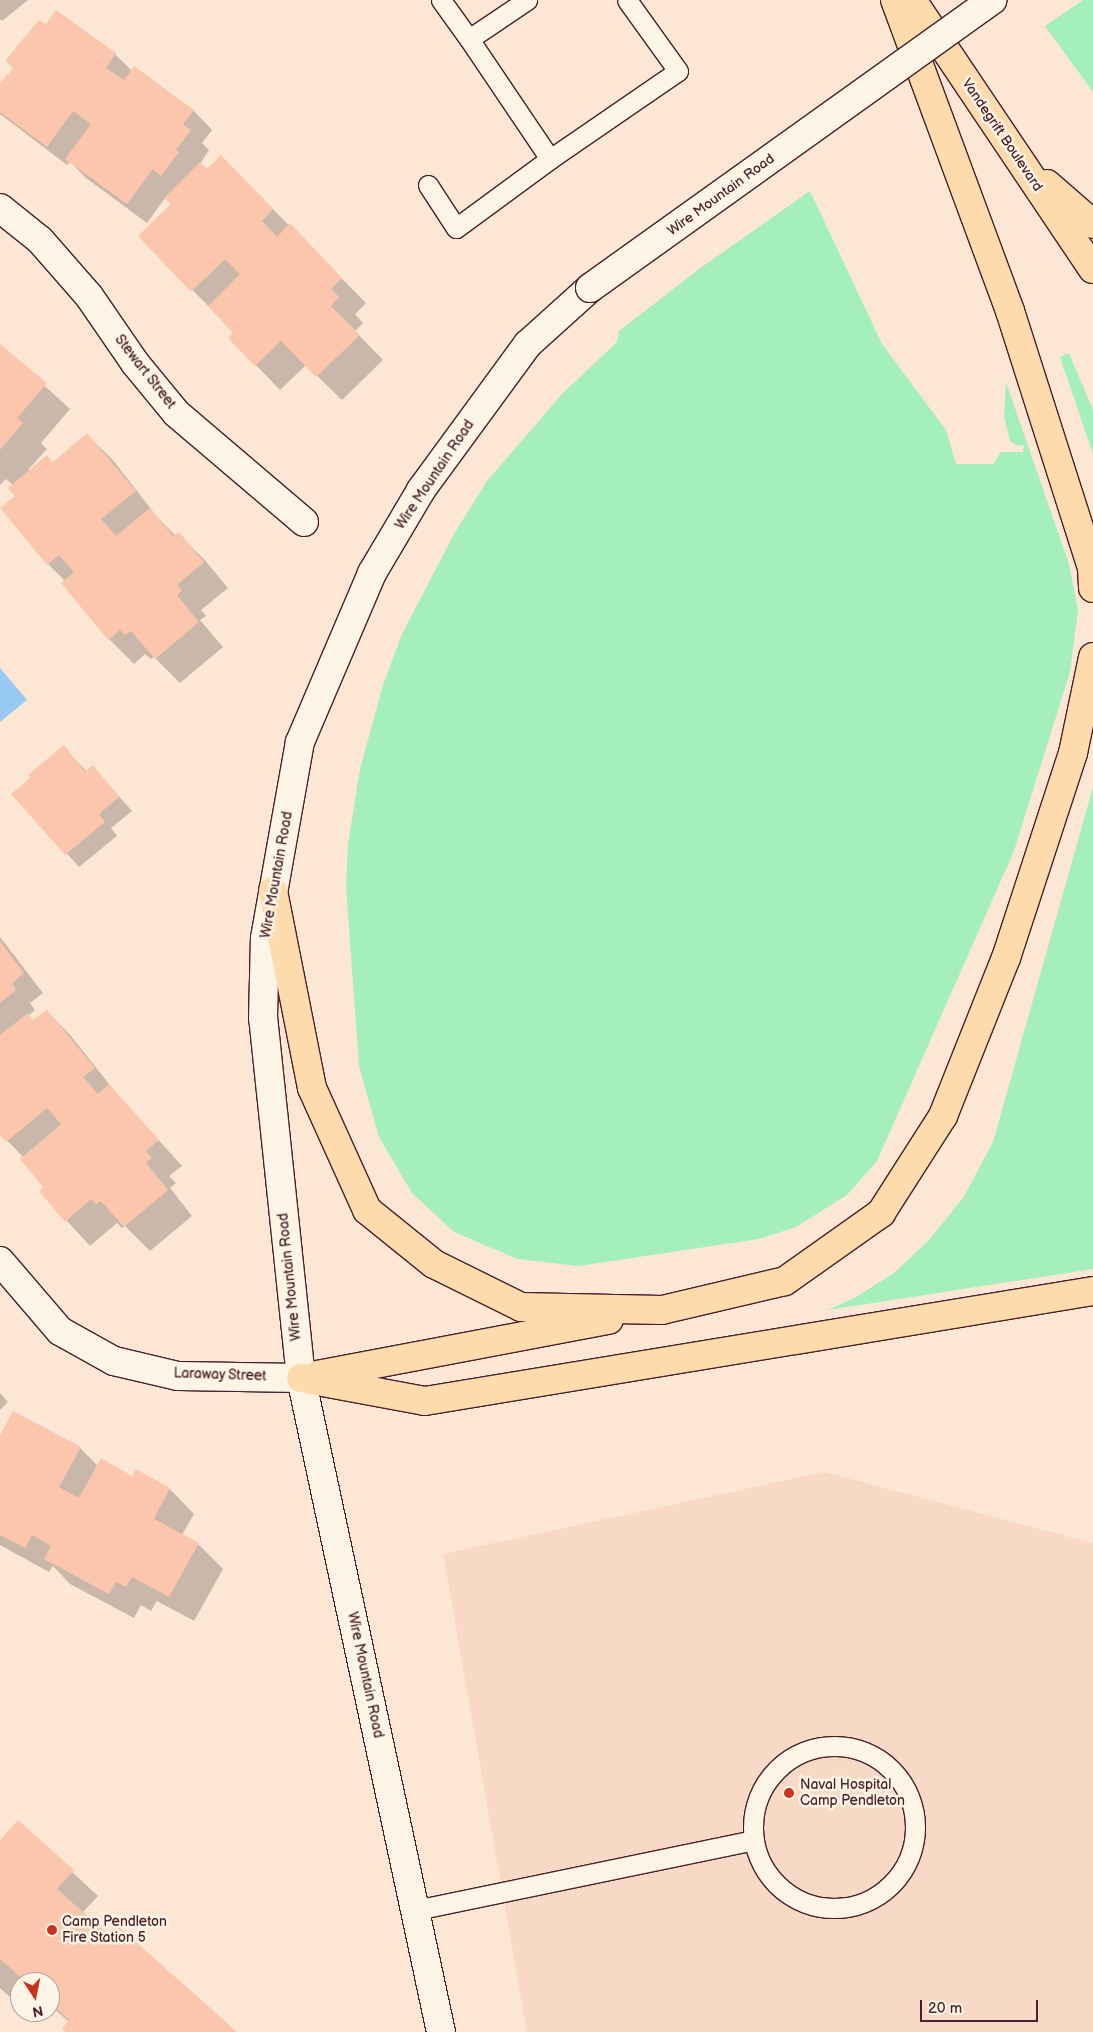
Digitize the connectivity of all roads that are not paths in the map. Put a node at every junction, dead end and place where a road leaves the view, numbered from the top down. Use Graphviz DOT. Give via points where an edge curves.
graph roads {
  1 [pos="440,0"];
  2 [pos="527,0"];
  3 [pos="627,0"];
  4 [pos="895,0"];
  5 [pos="912,0"];
  6 [pos="993,0"];
  7 [pos="469,39"];
  8 [pos="1016,157"];
  9 [pos="550,159"];
  10 [pos="428,185"];
  11 [pos="0,208"];
  12 [pos="1093,224"];
  13 [pos="1093,269"];
  14 [pos="304,522"];
  15 [pos="1093,588"];
  16 [pos="1093,657"];
  17 [pos="274,891"];
  18 [pos="0,1261"];
  19 [pos="1093,1291"];
  20 [pos="662,1310"];
  21 [pos="301,1378"];
  22 [pos="754,1840"];
  23 [pos="416,1910"];
  24 [pos="441,2032"];
  1 -- 7 [label="lane"];
  2 -- 7 [label="lane"];
  3 -- 9 [label="lane" via="678,71"];
  4 -- 15 [label="main road" via="1010,311 1092,568"];
  5 -- 8 [label="main road, Vandegrift Boulevard"];
  6 -- 17 [label="main road, Wire Mountain Road, bridge" via="590,288 528,344 421,490 372,573 300,742"];
  7 -- 9 [label="lane"];
  8 -- 12 [label="main road"];
  8 -- 13 [label="main road, Vandegrift Boulevard"];
  9 -- 10 [label="lane" via="456,228"];
  11 -- 14 [label="main road, Stewart Street" via="40,240 89,296 135,363 176,413"];
  16 -- 20 [label="main road" via="1073,753 1006,958 943,1116 881,1214 785,1281"];
  17 -- 20 [label="main road" via="312,1088 367,1210 434,1264 521,1307"];
  17 -- 21 [label="main road, Wire Mountain Road" via="265,938 263,1018"];
  18 -- 21 [label="main road, Laraway Street" via="60,1331 114,1360 178,1376"];
  19 -- 21 [label="main road" via="425,1401"];
  20 -- 21 [label="main road"];
  21 -- 23 [label="main road, Wire Mountain Road"];
  22 -- 22 [label="lane" via="760,1862 774,1883 794,1898 818,1907 844,1908 869,1900 890,1886 906,1866 914,1841 914,1815 900,1782 888,1768 865,1753 838,1746 810,1750 785,1762 766,1782 755,1807"];
  22 -- 23 [label="lane"];
  23 -- 24 [label="main road, Wire Mountain Road"];
}
